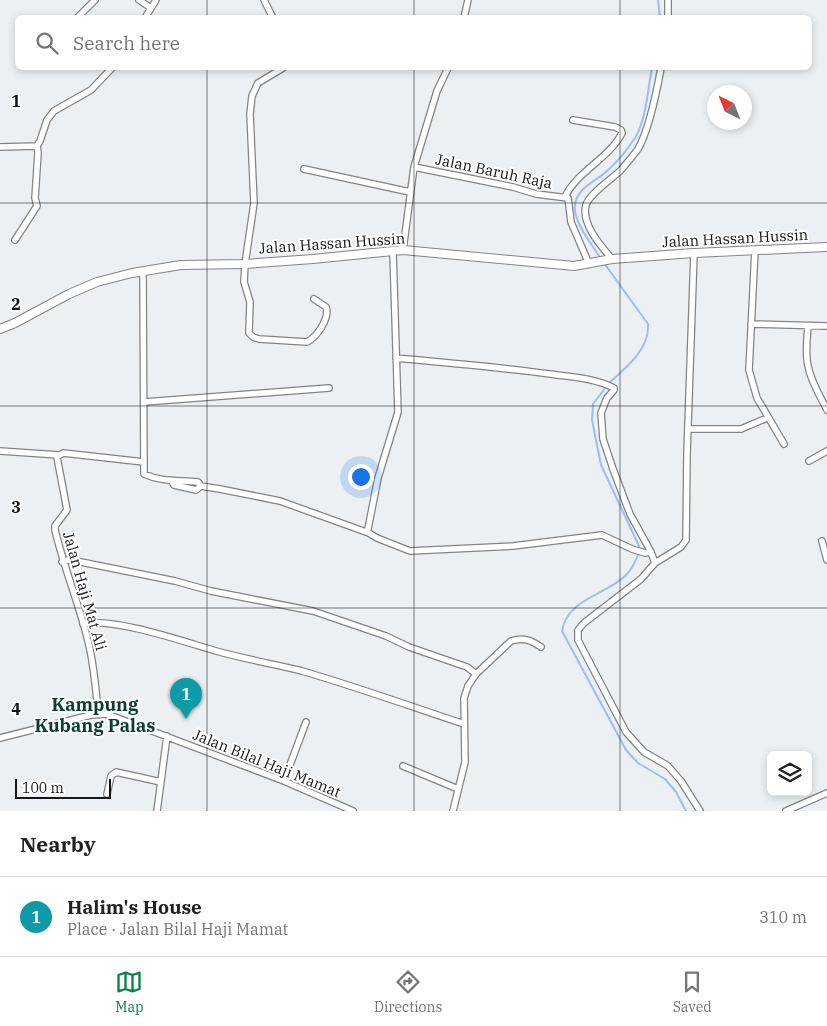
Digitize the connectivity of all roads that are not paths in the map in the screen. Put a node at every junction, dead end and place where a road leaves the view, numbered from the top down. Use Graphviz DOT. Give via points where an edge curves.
graph roads {
  1 [pos="95,0"];
  2 [pos="139,0"];
  3 [pos="156,0"];
  4 [pos="264,0"];
  5 [pos="468,0"];
  6 [pos="668,0"];
  7 [pos="151,8"];
  8 [pos="80,15"];
  9 [pos="147,15"];
  10 [pos="272,15"];
  11 [pos="465,15"];
  12 [pos="668,15"];
  13 [pos="110,70"];
  14 [pos="280,70"];
  15 [pos="447,70"];
  16 [pos="660,70"];
  17 [pos="573,120"];
  18 [pos="36,146"];
  19 [pos="0,147"];
  20 [pos="414,167"];
  21 [pos="304,168"];
  22 [pos="410,192"];
  23 [pos="567,198"];
  24 [pos="15,240"];
  25 [pos="827,247"];
  26 [pos="404,250"];
  27 [pos="755,250"];
  28 [pos="393,252"];
  29 [pos="694,253"];
  30 [pos="610,260"];
  31 [pos="245,264"];
  32 [pos="593,264"];
  33 [pos="143,271"];
  34 [pos="314,299"];
  35 [pos="751,324"];
  36 [pos="808,326"];
  37 [pos="827,326"];
  38 [pos="0,329"];
  39 [pos="396,358"];
  40 [pos="329,388"];
  41 [pos="144,402"];
  42 [pos="827,410"];
  43 [pos="767,418"];
  44 [pos="688,429"];
  45 [pos="784,444"];
  46 [pos="0,451"];
  47 [pos="827,452"];
  48 [pos="61,454"];
  49 [pos="809,460"];
  50 [pos="144,462"];
  51 [pos="367,532"];
  52 [pos="822,541"];
  53 [pos="648,553"];
  54 [pos="827,560"];
  55 [pos="62,562"];
  56 [pos="655,563"];
  57 [pos="83,624"];
  58 [pos="541,646"];
  59 [pos="476,674"];
  60 [pos="98,713"];
  61 [pos="306,722"];
  62 [pos="464,724"];
  63 [pos="167,736"];
  64 [pos="0,738"];
  65 [pos="403,766"];
  66 [pos="284,781"];
  67 [pos="161,782"];
  68 [pos="458,790"];
  69 [pos="827,793"];
  70 [pos="107,794"];
  71 [pos="157,811"];
  72 [pos="353,811"];
  73 [pos="453,811"];
  74 [pos="700,811"];
  75 [pos="786,811"];
  1 -- 8 [label="street"];
  2 -- 7 [label="street"];
  3 -- 7 [label="street"];
  4 -- 10 [label="street"];
  5 -- 11 [label="street"];
  6 -- 12 [label="street"];
  7 -- 9 [label="street"];
  13 -- 18 [label="street" via="91,90 50,115"];
  14 -- 31 [label="street" via="258,83 252,96 254,203"];
  15 -- 20 [label="street" via="437,91"];
  16 -- 30 [label="street" via="637,149 585,206 591,230"];
  17 -- 23 [label="street" via="615,127 622,134 570,187"];
  18 -- 19 [label="street"];
  18 -- 24 [label="street" via="37,206"];
  20 -- 22 [label="street"];
  20 -- 23 [label="street, Jalan Baruh Raja"];
  21 -- 22 [label="street"];
  22 -- 26 [label="street"];
  23 -- 32 [label="street" via="571,222"];
  25 -- 27 [label="street, Jalan Hassan Hussin"];
  26 -- 28 [label="street, Jalan Hassan Hussin"];
  26 -- 32 [label="street, Jalan Hassan Hussin" via="574,266"];
  27 -- 29 [label="street, Jalan Hassan Hussin"];
  27 -- 35 [label="street"];
  28 -- 31 [label="street, Jalan Hassan Hussin"];
  28 -- 39 [label="street"];
  29 -- 30 [label="street, Jalan Hassan Hussin"];
  29 -- 44 [label="street"];
  30 -- 32 [label="street, Jalan Hassan Hussin"];
  31 -- 33 [label="street, Jalan Hassan Hussin" via="189,265"];
  31 -- 34 [label="street" via="244,282 250,306 249,333 253,337 311,340 318,334 327,310"];
  33 -- 38 [label="street, Jalan Hassan Hussin" via="81,288"];
  33 -- 41 [label="street"];
  35 -- 36 [label="street"];
  35 -- 43 [label="street" via="750,375"];
  36 -- 37 [label="street"];
  36 -- 42 [label="street" via="808,366"];
  39 -- 51 [label="street" via="398,412 378,478"];
  39 -- 53 [label="street" via="517,370 602,382 612,387 614,390 602,413 603,438 630,514"];
  40 -- 41 [label="street"];
  41 -- 50 [label="street"];
  43 -- 44 [label="street" via="742,429"];
  43 -- 45 [label="street"];
  44 -- 56 [label="street" via="686,540 681,547"];
  46 -- 48 [label="street"];
  47 -- 49 [label="street"];
  48 -- 50 [label="street"];
  48 -- 55 [label="street, Jalan Haji Mat Ali" via="57,459 67,510 54,529"];
  50 -- 51 [label="street" via="144,474 174,485 196,490 201,486 280,501"];
  51 -- 53 [label="street" via="410,551 513,546 602,535"];
  52 -- 54 [label="street"];
  53 -- 56 [label="street"];
  55 -- 57 [label="street, Jalan Haji Mat Ali"];
  55 -- 59 [label="street" via="76,561 312,611 467,667"];
  56 -- 74 [label="street" via="580,628 578,640 626,732 644,752 668,766"];
  57 -- 60 [label="street, Jalan Haji Mat Ali" via="93,666"];
  57 -- 62 [label="street" via="116,625 300,671"];
  58 -- 59 [label="street" via="531,640 511,641"];
  59 -- 62 [label="street" via="464,698"];
  60 -- 63 [label="street, Jalan Bilal Haji Mamat" via="118,717"];
  60 -- 64 [label="street, Jalan Bilal Haji Mamat"];
  61 -- 66 [label="street"];
  62 -- 68 [label="street" via="465,762"];
  63 -- 66 [label="street, Jalan Bilal Haji Mamat"];
  63 -- 67 [label="street"];
  65 -- 68 [label="street"];
  66 -- 72 [label="street, Jalan Bilal Haji Mamat"];
  67 -- 70 [label="street" via="116,772 111,776"];
  67 -- 71 [label="street"];
  68 -- 73 [label="street"];
  69 -- 75 [label="street"];
}
